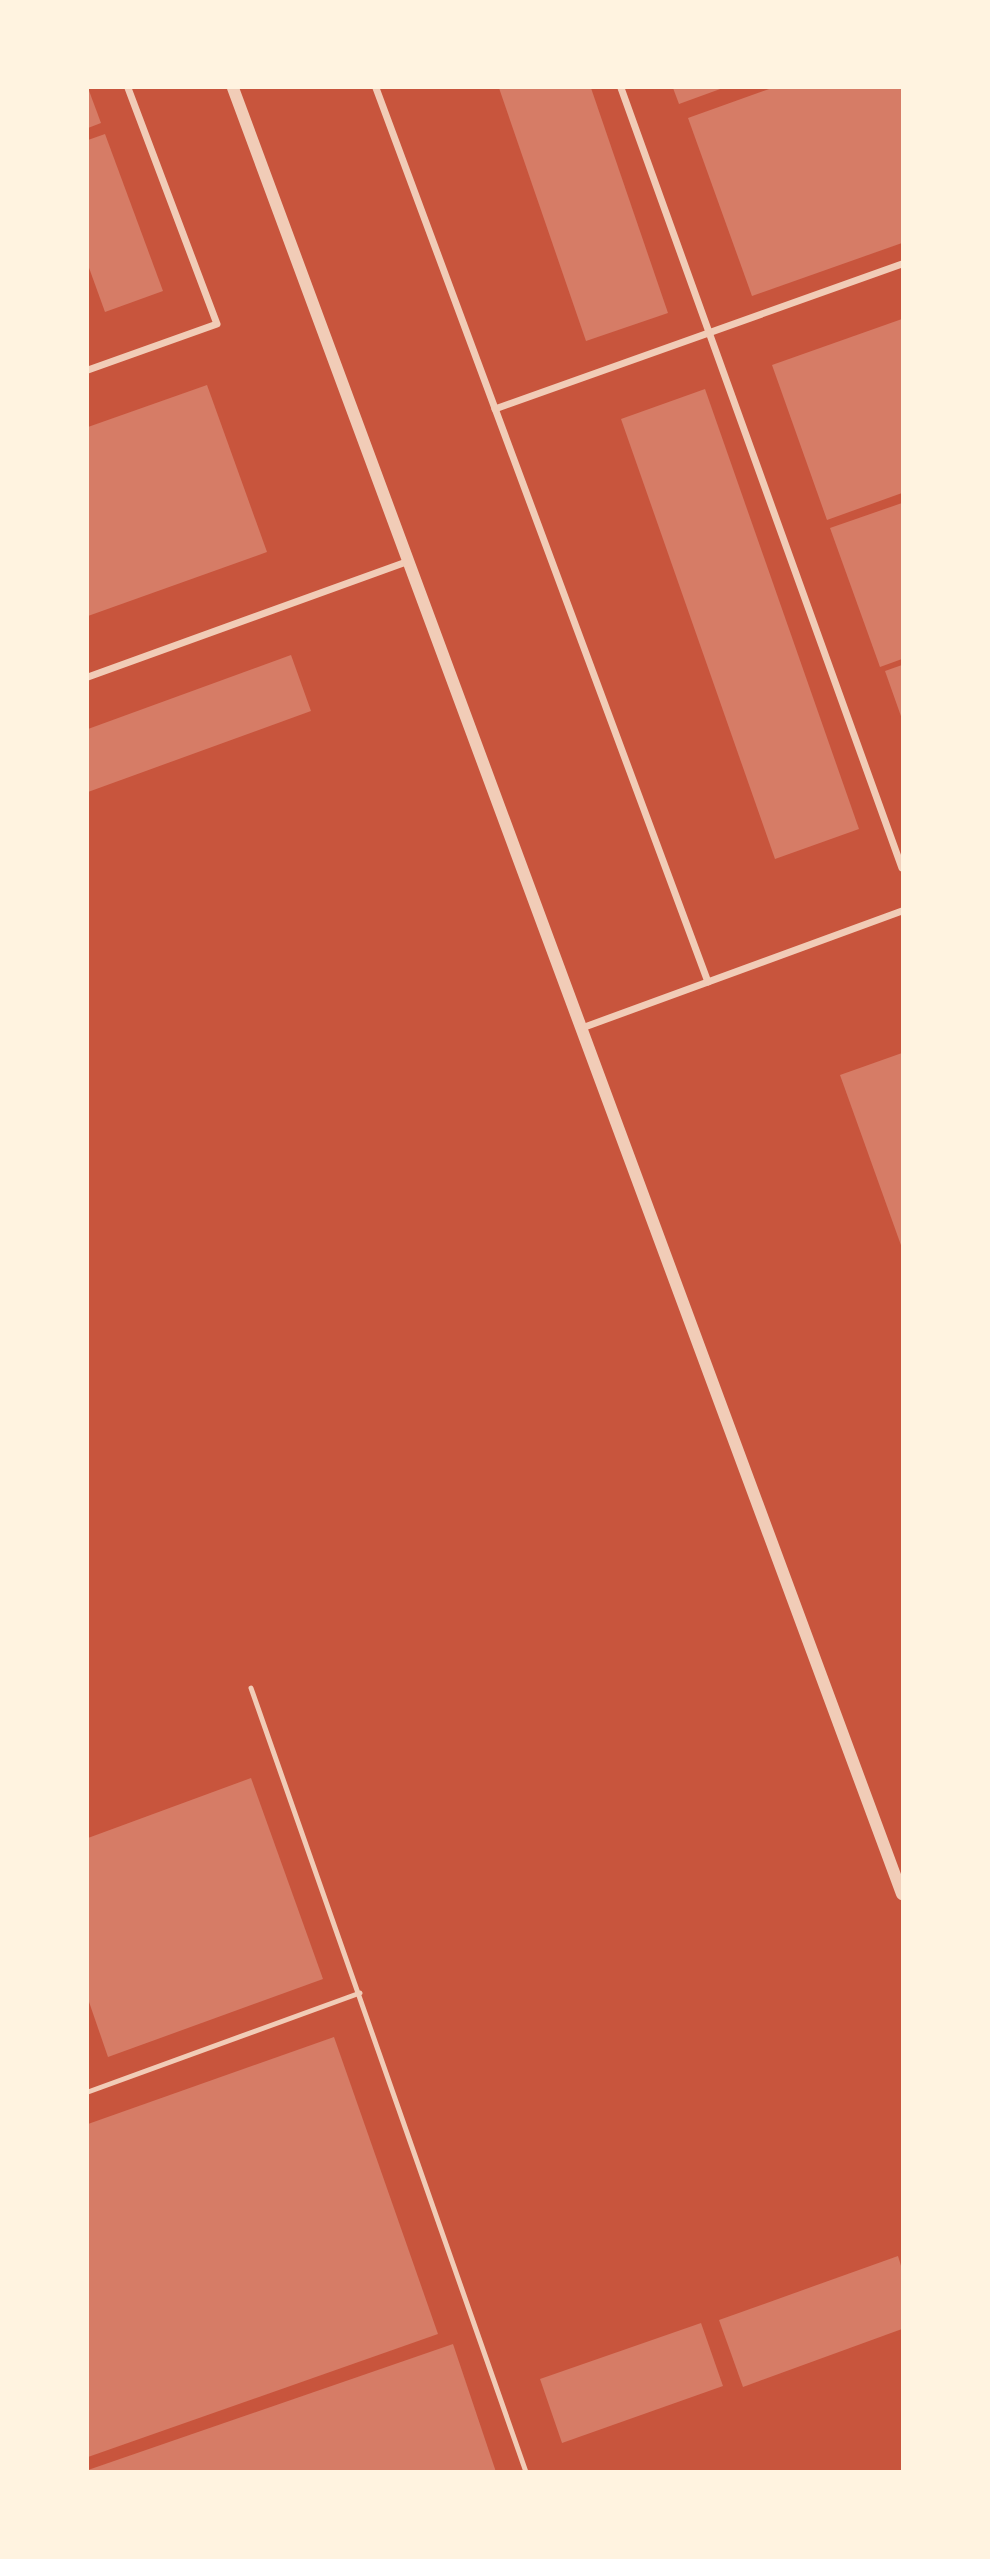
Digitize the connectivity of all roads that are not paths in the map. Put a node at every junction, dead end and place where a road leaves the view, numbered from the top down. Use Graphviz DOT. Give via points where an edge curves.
graph roads {
  1 [pos="128,88"];
  2 [pos="233,88"];
  3 [pos="376,88"];
  4 [pos="621,88"];
  5 [pos="902,264"];
  6 [pos="709,333"];
  7 [pos="88,370"];
  8 [pos="495,409"];
  9 [pos="409,561"];
  10 [pos="88,677"];
  11 [pos="902,868"];
  12 [pos="902,911"];
  13 [pos="708,982"];
  14 [pos="582,1028"];
  15 [pos="251,1688"];
  16 [pos="902,1894"];
  17 [pos="359,1993"];
  18 [pos="88,2092"];
  19 [pos="526,2472"];
  1 -- 7 [label="street" via="217,324"];
  2 -- 9 [label="street"];
  3 -- 8 [label="street"];
  4 -- 6 [label="street"];
  5 -- 6 [label="street"];
  6 -- 8 [label="street"];
  6 -- 11 [label="street"];
  8 -- 13 [label="street"];
  9 -- 10 [label="street"];
  9 -- 14 [label="street"];
  12 -- 13 [label="street"];
  13 -- 14 [label="street"];
  14 -- 16 [label="street"];
  15 -- 17 [label="lane"];
  17 -- 18 [label="lane"];
  17 -- 19 [label="lane"];
}
